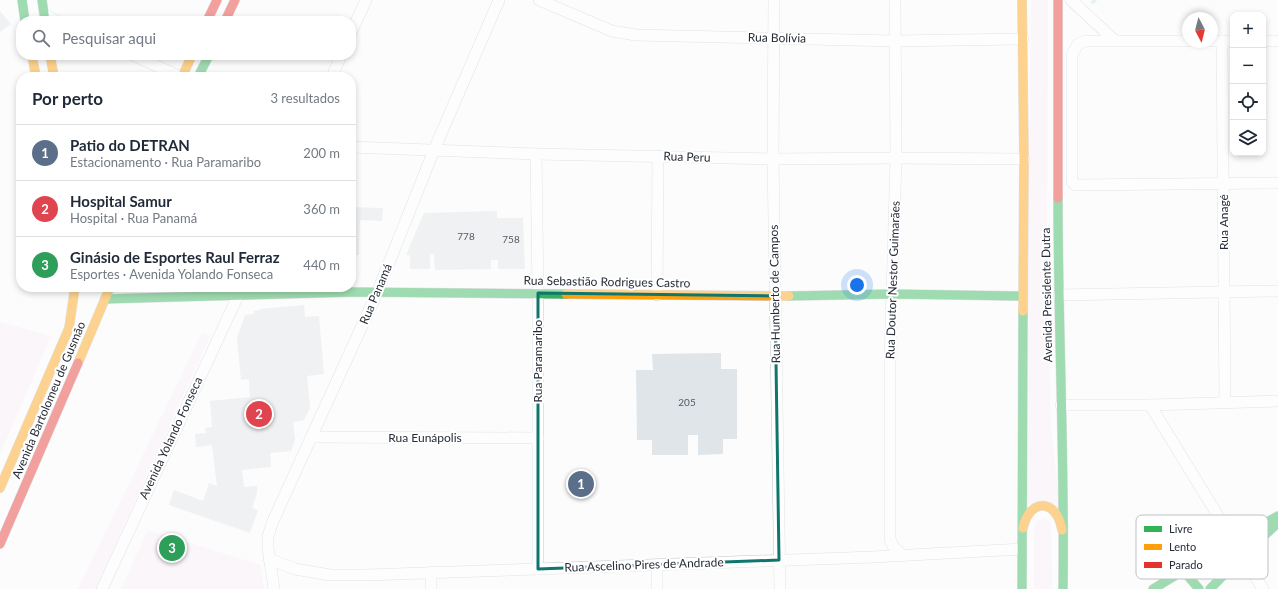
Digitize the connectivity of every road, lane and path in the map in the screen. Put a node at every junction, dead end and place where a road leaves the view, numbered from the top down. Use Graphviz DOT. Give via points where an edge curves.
graph roads {
  1 [pos="22,0"];
  2 [pos="42,0"];
  3 [pos="217,0"];
  4 [pos="234,0"];
  5 [pos="366,0"];
  6 [pos="499,0"];
  7 [pos="539,0"];
  8 [pos="774,0"];
  9 [pos="895,0"];
  10 [pos="1022,0"];
  11 [pos="1058,0"];
  12 [pos="1070,0"];
  13 [pos="25,16"];
  14 [pos="45,16"];
  15 [pos="209,16"];
  16 [pos="227,16"];
  17 [pos="356,22"];
  18 [pos="773,38"];
  19 [pos="1022,39"];
  20 [pos="1114,40"];
  21 [pos="896,41"];
  22 [pos="1182,41"];
  23 [pos="1222,41"];
  24 [pos="1266,41"];
  25 [pos="1278,41"];
  26 [pos="33,60"];
  27 [pos="51,60"];
  28 [pos="144,60"];
  29 [pos="190,60"];
  30 [pos="206,60"];
  31 [pos="339,60"];
  32 [pos="35,72"];
  33 [pos="53,72"];
  34 [pos="171,72"];
  35 [pos="184,72"];
  36 [pos="200,72"];
  37 [pos="334,72"];
  38 [pos="356,147"];
  39 [pos="434,150"];
  40 [pos="536,154"];
  41 [pos="658,156"];
  42 [pos="896,158"];
  43 [pos="773,159"];
  44 [pos="1024,159"];
  45 [pos="1278,183"];
  46 [pos="1223,184"];
  47 [pos="1278,290"];
  48 [pos="74,292"];
  49 [pos="108,292"];
  50 [pos="175,292"];
  51 [pos="230,292"];
  52 [pos="240,292"];
  53 [pos="308,292"];
  54 [pos="1224,292"];
  55 [pos="377,293"];
  56 [pos="538,294"];
  57 [pos="892,294"];
  58 [pos="657,295"];
  59 [pos="1059,295"];
  60 [pos="190,296"];
  61 [pos="775,296"];
  62 [pos="1023,296"];
  63 [pos="105,299"];
  64 [pos="1278,401"];
  65 [pos="1225,403"];
  66 [pos="1061,405"];
  67 [pos="1150,405"];
  68 [pos="312,437"];
  69 [pos="538,438"];
  70 [pos="0,488"];
  71 [pos="1218,515"];
  72 [pos="1278,516"];
  73 [pos="1268,521"];
  74 [pos="1278,523"];
  75 [pos="1268,532"];
  76 [pos="1021,543"];
  77 [pos="1063,543"];
  78 [pos="0,544"];
  79 [pos="902,555"];
  80 [pos="269,559"];
  81 [pos="779,560"];
  82 [pos="657,565"];
  83 [pos="538,569"];
  84 [pos="432,572"];
  85 [pos="1169,579"];
  86 [pos="1191,579"];
  87 [pos="1220,579"];
  88 [pos="1257,579"];
  89 [pos="102,589"];
  90 [pos="274,589"];
  91 [pos="431,589"];
  92 [pos="657,589"];
  93 [pos="780,589"];
  94 [pos="1022,589"];
  95 [pos="1063,589"];
  96 [pos="1153,589"];
  97 [pos="1199,589"];
  98 [pos="1210,589"];
  99 [pos="1263,589"];
  1 -- 13 [label="main road"];
  2 -- 14 [label="main road"];
  3 -- 15 [label="main road"];
  4 -- 16 [label="main road"];
  5 -- 17 [label="street"];
  6 -- 39 [label="street, Rua Panamá"];
  7 -- 18 [label="street, Rua Bolívia" via="623,34"];
  8 -- 18 [label="street, Rua Humberto de Campos"];
  9 -- 21 [label="street, Rua Doutor Nestor Guimarães"];
  10 -- 19 [label="main road, Avenida Presidente Dutra"];
  11 -- 59 [label="main road, Avenida Presidente Dutra"];
  12 -- 20 [label="street"];
  18 -- 21 [label="street, Rua Bolívia"];
  18 -- 43 [label="street, Rua Humberto de Campos"];
  19 -- 21 [label="street, Rua Bolívia"];
  19 -- 44 [label="main road, Avenida Presidente Dutra"];
  20 -- 22 [label="street"];
  20 -- 46 [label="street" via="1086,41 1078,44 1072,55 1072,182 1076,185"];
  21 -- 42 [label="street, Rua Doutor Nestor Guimarães"];
  23 -- 46 [label="street, Rua Anagé"];
  24 -- 25 [label="street"];
  26 -- 32 [label="main road"];
  27 -- 33 [label="main road"];
  28 -- 34 [label="street"];
  29 -- 35 [label="main road"];
  30 -- 36 [label="main road"];
  31 -- 37 [label="street"];
  38 -- 39 [label="street, Rua Peru"];
  39 -- 40 [label="street, Rua Peru"];
  39 -- 55 [label="street, Rua Panamá"];
  40 -- 41 [label="street, Rua Peru"];
  40 -- 56 [label="street, Rua Paramaribo"];
  41 -- 43 [label="street, Rua Peru"];
  41 -- 58 [label="street"];
  42 -- 43 [label="street, Rua Peru"];
  42 -- 44 [label="street, Rua Peru"];
  42 -- 57 [label="street, Rua Doutor Nestor Guimarães"];
  43 -- 61 [label="street, Rua Humberto de Campos"];
  44 -- 62 [label="main road, Avenida Presidente Dutra"];
  45 -- 46 [label="street"];
  46 -- 54 [label="street, Rua Anagé"];
  47 -- 54 [label="street"];
  48 -- 70 [label="main road, Avenida Bartolomeu de Gusmão" via="69,328"];
  49 -- 63 [label="main road, Avenida Bartolomeu de Gusmão"];
  50 -- 60 [label="main road, Rua Sebastião Rodrigues Castro"];
  51 -- 60 [label="main road, Rua Sebastião Rodrigues Castro"];
  52 -- 89 [label="street, Avenida Yolando Fonseca"];
  53 -- 55 [label="main road, Rua Sebastião Rodrigues Castro"];
  54 -- 59 [label="street"];
  54 -- 65 [label="street, Rua Anagé"];
  55 -- 56 [label="main road, Rua Sebastião Rodrigues Castro"];
  55 -- 68 [label="street, Rua Panamá"];
  56 -- 58 [label="main road, Rua Sebastião Rodrigues Castro"];
  56 -- 69 [label="street, Rua Paramaribo"];
  57 -- 61 [label="main road, Rua Sebastião Rodrigues Castro"];
  57 -- 62 [label="main road, Rua Sebastião Rodrigues Castro"];
  57 -- 79 [label="street, Rua Doutor Nestor Guimarães" via="890,539 896,551"];
  58 -- 61 [label="main road, Rua Sebastião Rodrigues Castro"];
  59 -- 66 [label="main road, Avenida Presidente Dutra"];
  60 -- 63 [label="main road, Rua Sebastião Rodrigues Castro"];
  61 -- 81 [label="street, Rua Humberto de Campos"];
  62 -- 76 [label="main road, Avenida Presidente Dutra"];
  63 -- 78 [label="main road, Avenida Bartolomeu de Gusmão"];
  64 -- 65 [label="street"];
  65 -- 67 [label="street"];
  66 -- 67 [label="street"];
  66 -- 77 [label="main road, Avenida Presidente Dutra"];
  67 -- 71 [label="street"];
  68 -- 69 [label="street, Rua Eunápolis"];
  68 -- 80 [label="street, Rua Panamá" via="273,521 268,536"];
  69 -- 83 [label="street, Rua Paramaribo"];
  72 -- 73 [label="main road"];
  74 -- 75 [label="main road"];
  76 -- 77 [label="main road" via="1028,514 1032,509 1042,505 1051,508 1057,515"];
  76 -- 79 [label="street, Rua Ascelino Pires de Andrade"];
  76 -- 94 [label="main road, Avenida Presidente Dutra"];
  77 -- 95 [label="main road, Avenida Presidente Dutra"];
  79 -- 81 [label="street, Rua Ascelino Pires de Andrade"];
  80 -- 84 [label="street, Rua Ascelino Pires de Andrade" via="295,569 330,575"];
  80 -- 90 [label="street, Rua Panamá"];
  81 -- 82 [label="street, Rua Ascelino Pires de Andrade"];
  81 -- 93 [label="street, Rua Humberto de Campos"];
  82 -- 83 [label="street, Rua Ascelino Pires de Andrade"];
  82 -- 92 [label="street"];
  83 -- 84 [label="street, Rua Ascelino Pires de Andrade"];
  84 -- 91 [label="street"];
  85 -- 96 [label="main road"];
  86 -- 97 [label="main road"];
  87 -- 98 [label="main road"];
  88 -- 99 [label="street"];
}
